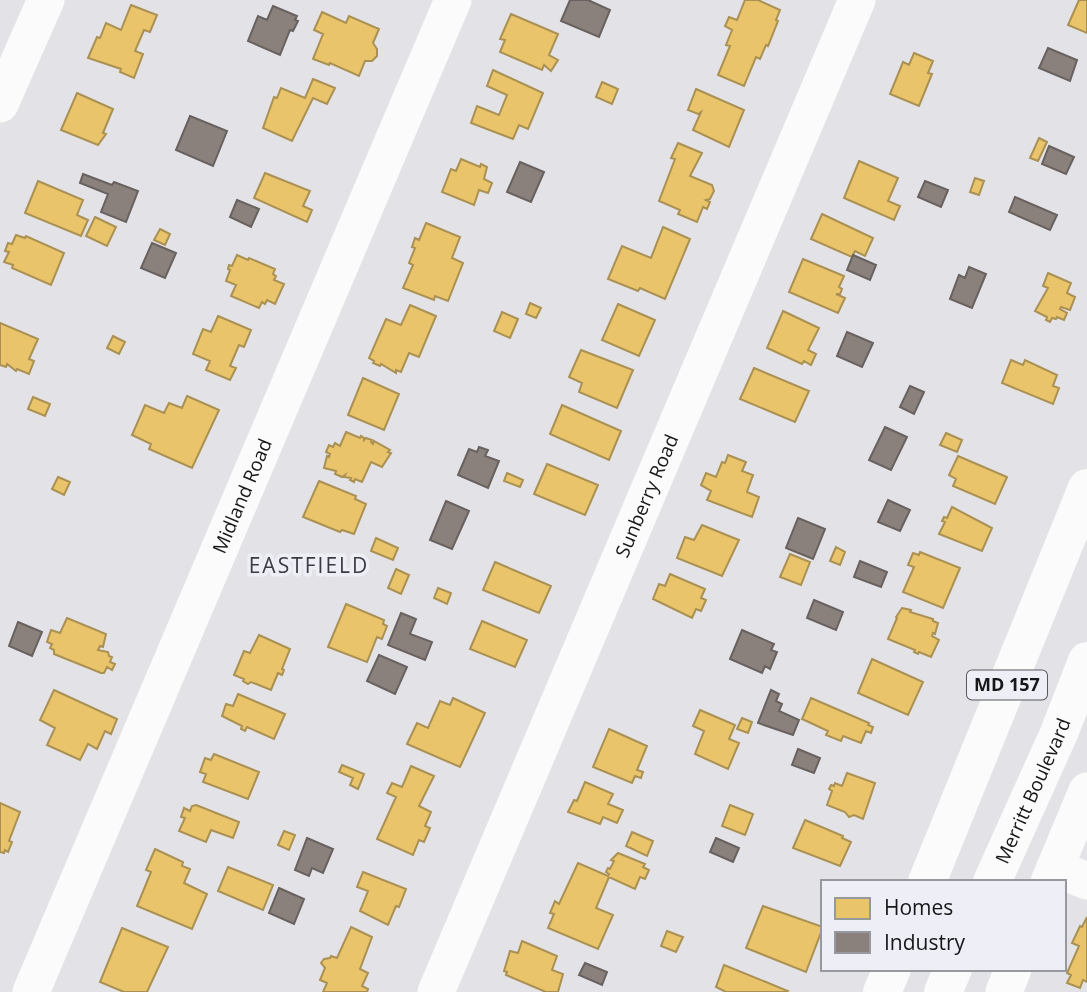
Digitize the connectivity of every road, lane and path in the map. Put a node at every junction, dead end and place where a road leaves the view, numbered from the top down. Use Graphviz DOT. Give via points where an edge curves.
graph roads {
  1 [pos="46,0"];
  2 [pos="453,0"];
  3 [pos="856,0"];
  4 [pos="0,104"];
  5 [pos="1087,488"];
  6 [pos="1087,660"];
  7 [pos="1087,791"];
  8 [pos="1064,877"];
  9 [pos="928,880"];
  10 [pos="993,880"];
  11 [pos="890,971"];
  12 [pos="1012,971"];
  13 [pos="31,992"];
  14 [pos="436,992"];
  15 [pos="882,992"];
  16 [pos="1004,992"];
  1 -- 4 [label="street"];
  2 -- 13 [label="street, Midland Road"];
  3 -- 14 [label="street, Sunberry Road"];
  5 -- 9 [label="main road, MD 157"];
  6 -- 10 [label="main road, Merritt Boulevard / MD 157"];
  7 -- 8 [label="street"];
  11 -- 15 [label="main road"];
  12 -- 16 [label="street"];
}
